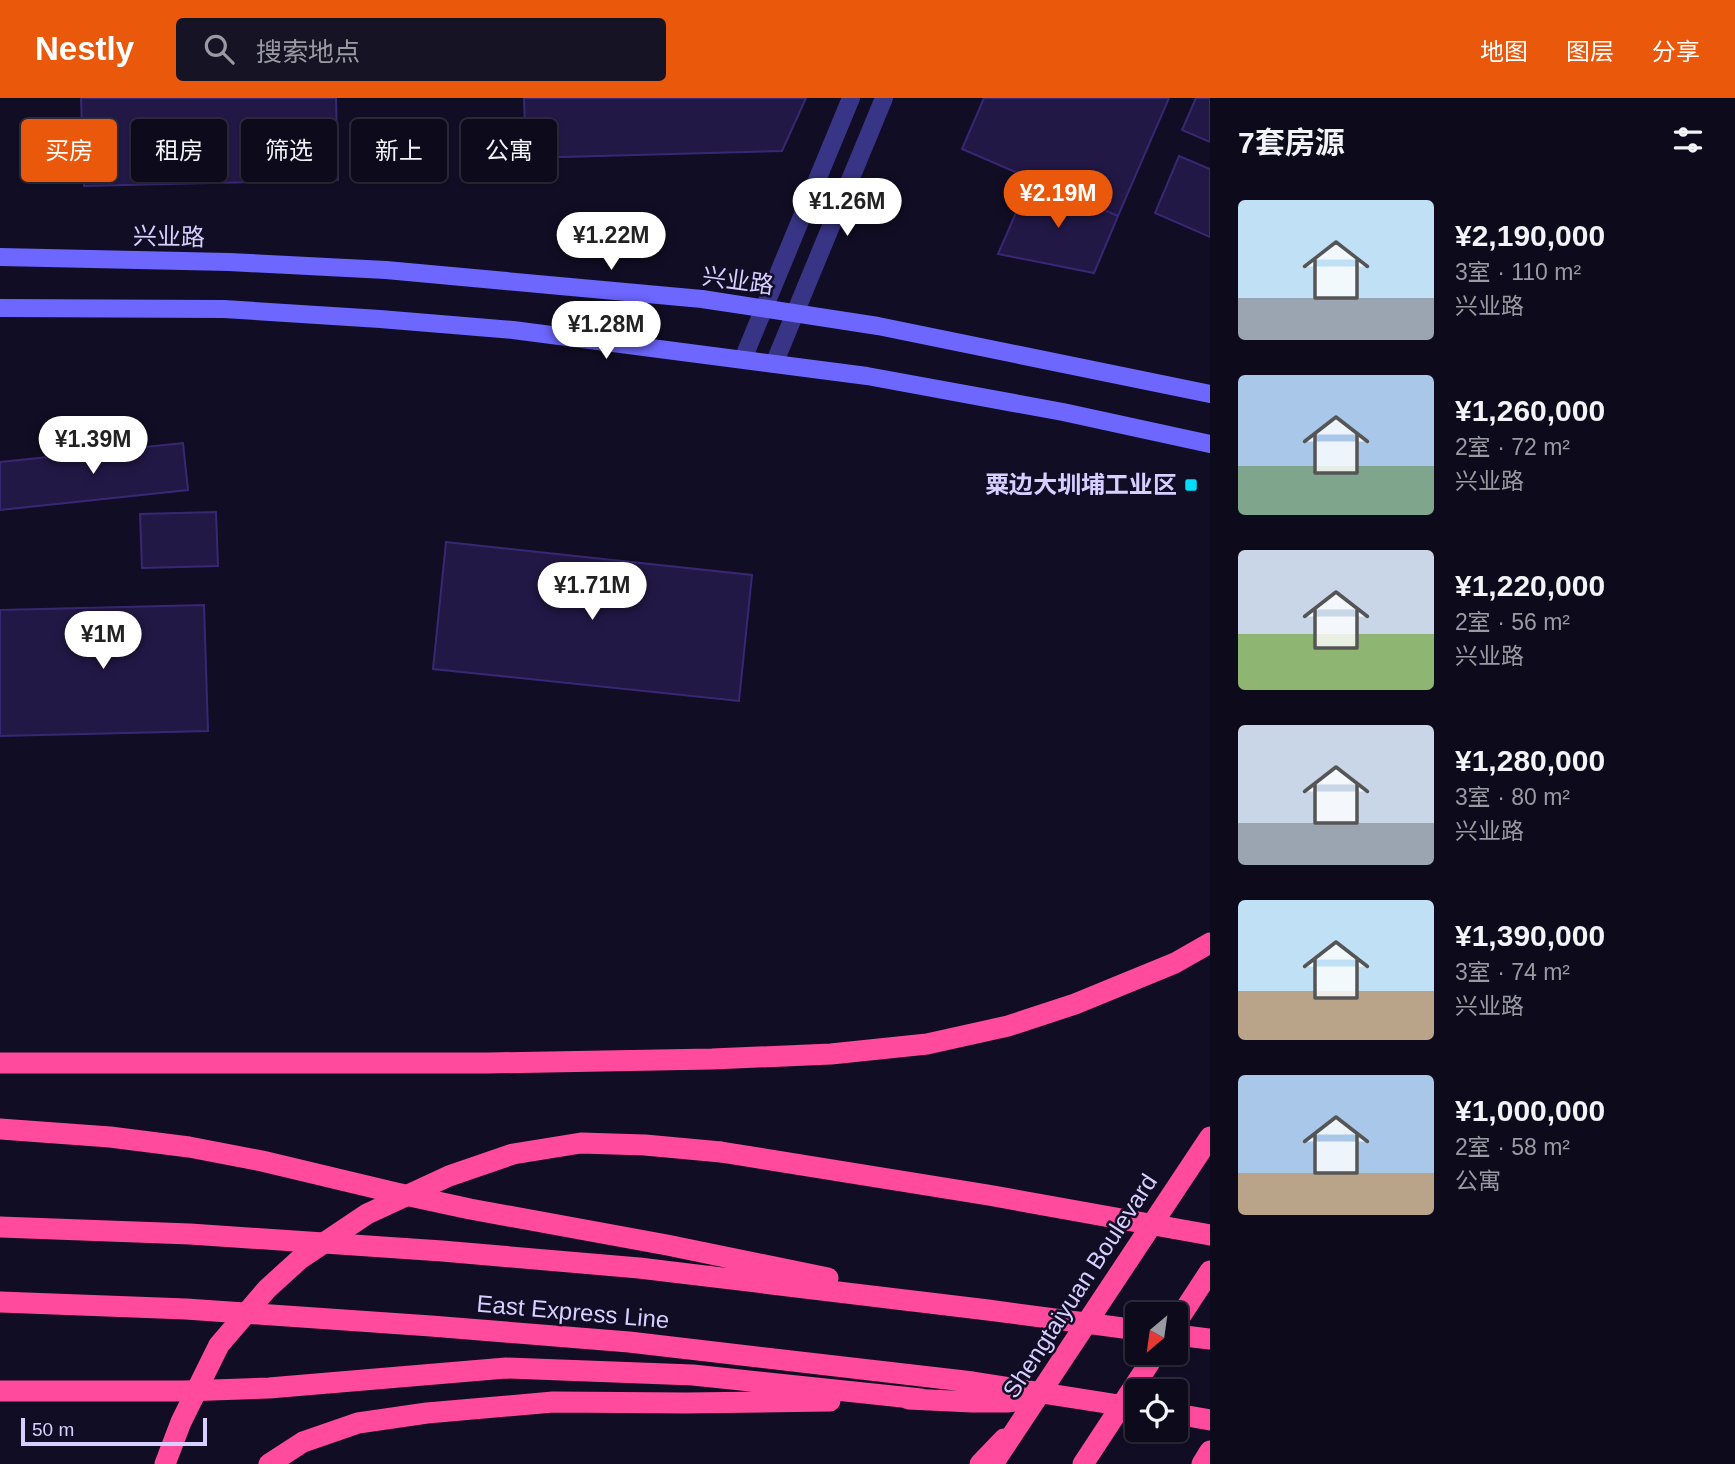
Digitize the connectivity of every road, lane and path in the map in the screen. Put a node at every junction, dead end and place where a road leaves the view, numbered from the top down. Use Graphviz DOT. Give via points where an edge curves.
graph roads {
  1 [pos="851,98"];
  2 [pos="884,98"];
  3 [pos="0,257"];
  4 [pos="0,309"];
  5 [pos="764,309"];
  6 [pos="795,314"];
  7 [pos="743,359"];
  8 [pos="774,364"];
  9 [pos="1210,394"];
  10 [pos="1210,444"];
  11 [pos="1210,943"];
  12 [pos="0,1063"];
  13 [pos="0,1129"];
  14 [pos="1210,1137"];
  15 [pos="0,1227"];
  16 [pos="1210,1235"];
  17 [pos="1210,1271"];
  18 [pos="0,1302"];
  19 [pos="1188,1304"];
  20 [pos="988,1310"];
  21 [pos="1125,1327"];
  22 [pos="1188,1336"];
  23 [pos="1210,1339"];
  24 [pos="1148,1365"];
  25 [pos="0,1391"];
  26 [pos="1061,1396"];
  27 [pos="921,1399"];
  28 [pos="1125,1406"];
  29 [pos="1023,1420"];
  30 [pos="1210,1451"];
  31 [pos="165,1464"];
  32 [pos="269,1464"];
  33 [pos="979,1464"];
  34 [pos="993,1464"];
  35 [pos="1083,1464"];
  36 [pos="1202,1464"];
  1 -- 5 [label="street"];
  2 -- 6 [label="street"];
  3 -- 5 [label="main road, 兴业路" via="386,270 702,299"];
  4 -- 7 [label="main road" via="223,309 380,318"];
  5 -- 6 [label="main road, 兴业路"];
  5 -- 7 [label="street"];
  6 -- 8 [label="street"];
  6 -- 9 [label="main road, 兴业路" via="878,326"];
  7 -- 8 [label="main road"];
  8 -- 10 [label="main road" via="1063,412"];
  11 -- 12 [label="highway" via="1075,1004 1008,1026 927,1044 831,1054 489,1063"];
  13 -- 20 [label="highway" via="189,1147 396,1194"];
  14 -- 29 [label="highway, Shengtaiyuan Boulevard, bridge"];
  15 -- 20 [label="highway, East Express Line" via="442,1251 639,1268"];
  16 -- 31 [label="highway, bridge" via="721,1153 581,1143 513,1154 449,1176 367,1214 300,1259 219,1345"];
  17 -- 19 [label="highway"];
  18 -- 26 [label="highway, East Express Line" via="187,1309 616,1341"];
  20 -- 21 [label="highway, East Express Line"];
  22 -- 23 [label="highway"];
  24 -- 35 [label="highway, bridge"];
  25 -- 27 [label="highway" via="269,1388 506,1368 693,1375"];
  26 -- 27 [label="highway" via="1007,1402"];
  26 -- 28 [label="highway, East Express Line"];
  27 -- 32 [label="highway" via="554,1402 427,1413 358,1423 303,1442"];
  29 -- 33 [label="highway, bridge"];
  29 -- 34 [label="highway, Shengtaiyuan Boulevard, bridge"];
  30 -- 36 [label="highway"];
}
